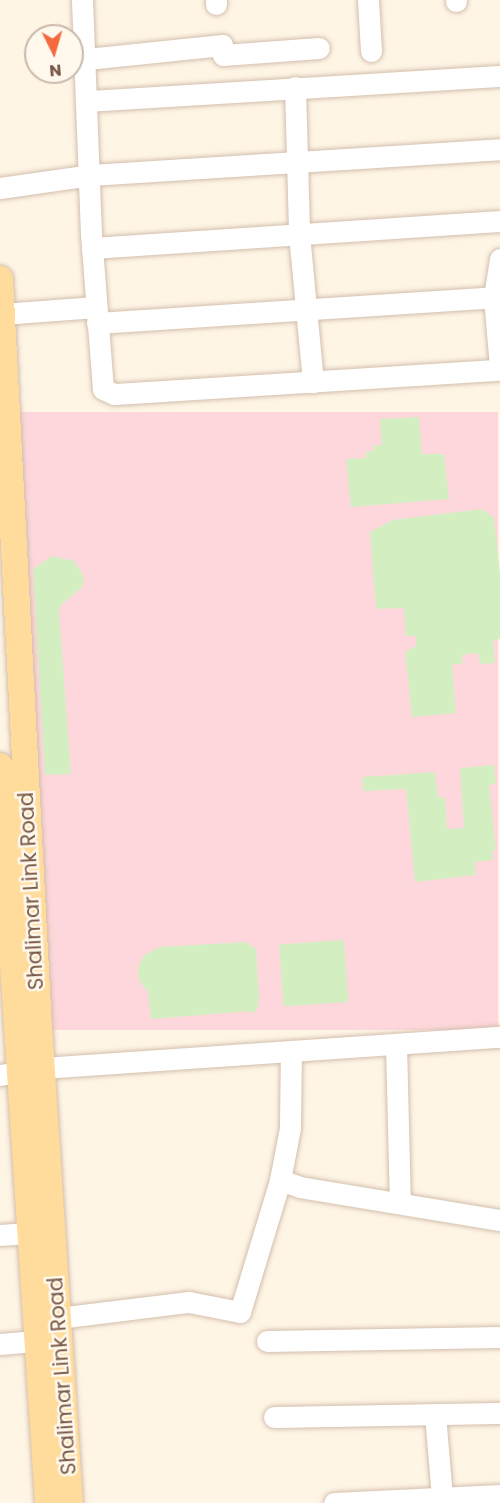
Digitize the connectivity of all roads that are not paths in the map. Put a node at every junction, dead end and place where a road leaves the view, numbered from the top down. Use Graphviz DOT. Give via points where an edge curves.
graph roads {
  1 [pos="82,0"];
  2 [pos="368,0"];
  3 [pos="319,48"];
  4 [pos="370,51"];
  5 [pos="87,59"];
  6 [pos="500,76"];
  7 [pos="295,87"];
  8 [pos="88,101"];
  9 [pos="500,148"];
  10 [pos="299,161"];
  11 [pos="90,175"];
  12 [pos="0,188"];
  13 [pos="500,221"];
  14 [pos="299,234"];
  15 [pos="92,248"];
  16 [pos="500,259"];
  17 [pos="0,279"];
  18 [pos="494,297"];
  19 [pos="306,309"];
  20 [pos="3,315"];
  21 [pos="97,315"];
  22 [pos="500,369"];
  23 [pos="313,382"];
  24 [pos="6,520"];
  25 [pos="0,766"];
  26 [pos="5,954"];
  27 [pos="500,1037"];
  28 [pos="18,1043"];
  29 [pos="396,1044"];
  30 [pos="291,1051"];
  31 [pos="20,1072"];
  32 [pos="280,1180"];
  33 [pos="400,1203"];
  34 [pos="500,1220"];
  35 [pos="28,1233"];
  36 [pos="0,1235"];
  37 [pos="58,1318"];
  38 [pos="500,1337"];
  39 [pos="36,1341"];
  40 [pos="267,1341"];
  41 [pos="0,1344"];
  42 [pos="500,1413"];
  43 [pos="435,1414"];
  44 [pos="274,1417"];
  45 [pos="500,1495"];
  46 [pos="435,1500"];
  47 [pos="48,1503"];
  48 [pos="70,1503"];
  49 [pos="334,1503"];
  1 -- 5 [label="street"];
  2 -- 4 [label="street"];
  3 -- 5 [label="street" via="223,55 222,45"];
  5 -- 8 [label="street"];
  6 -- 7 [label="street"];
  7 -- 8 [label="street"];
  7 -- 10 [label="street"];
  8 -- 11 [label="street"];
  9 -- 10 [label="street"];
  10 -- 11 [label="street"];
  10 -- 14 [label="street"];
  11 -- 12 [label="street"];
  11 -- 15 [label="street"];
  13 -- 14 [label="street"];
  14 -- 15 [label="street"];
  14 -- 19 [label="street"];
  15 -- 21 [label="street"];
  16 -- 18 [label="street"];
  17 -- 20 [label="main road, Shalimar Link Road"];
  18 -- 19 [label="street"];
  18 -- 22 [label="street"];
  19 -- 21 [label="street"];
  19 -- 23 [label="street"];
  20 -- 21 [label="street"];
  20 -- 24 [label="main road, Shalimar Link Road"];
  21 -- 23 [label="street" via="100,379 103,389 114,394"];
  22 -- 23 [label="street"];
  24 -- 28 [label="main road, Shalimar Link Road"];
  25 -- 26 [label="main road, Shalimar Link Road"];
  26 -- 28 [label="main road, Shalimar Link Road"];
  27 -- 29 [label="street"];
  28 -- 31 [label="main road, Shalimar Link Road"];
  29 -- 30 [label="street"];
  29 -- 33 [label="street"];
  30 -- 31 [label="street"];
  30 -- 32 [label="street" via="290,1128"];
  31 -- 35 [label="main road, Shalimar Link Road"];
  31 -- 37 [label="main road, Shalimar Link Road"];
  32 -- 33 [label="street" via="300,1187"];
  32 -- 37 [label="street" via="240,1312 189,1302"];
  33 -- 34 [label="street"];
  35 -- 36 [label="street"];
  35 -- 39 [label="main road, Shalimar Link Road"];
  37 -- 48 [label="main road, Shalimar Link Road"];
  38 -- 40 [label="street"];
  39 -- 41 [label="street"];
  39 -- 47 [label="main road, Shalimar Link Road"];
  42 -- 43 [label="street"];
  43 -- 44 [label="street"];
  43 -- 46 [label="street"];
  45 -- 46 [label="street"];
  46 -- 49 [label="street"];
}
